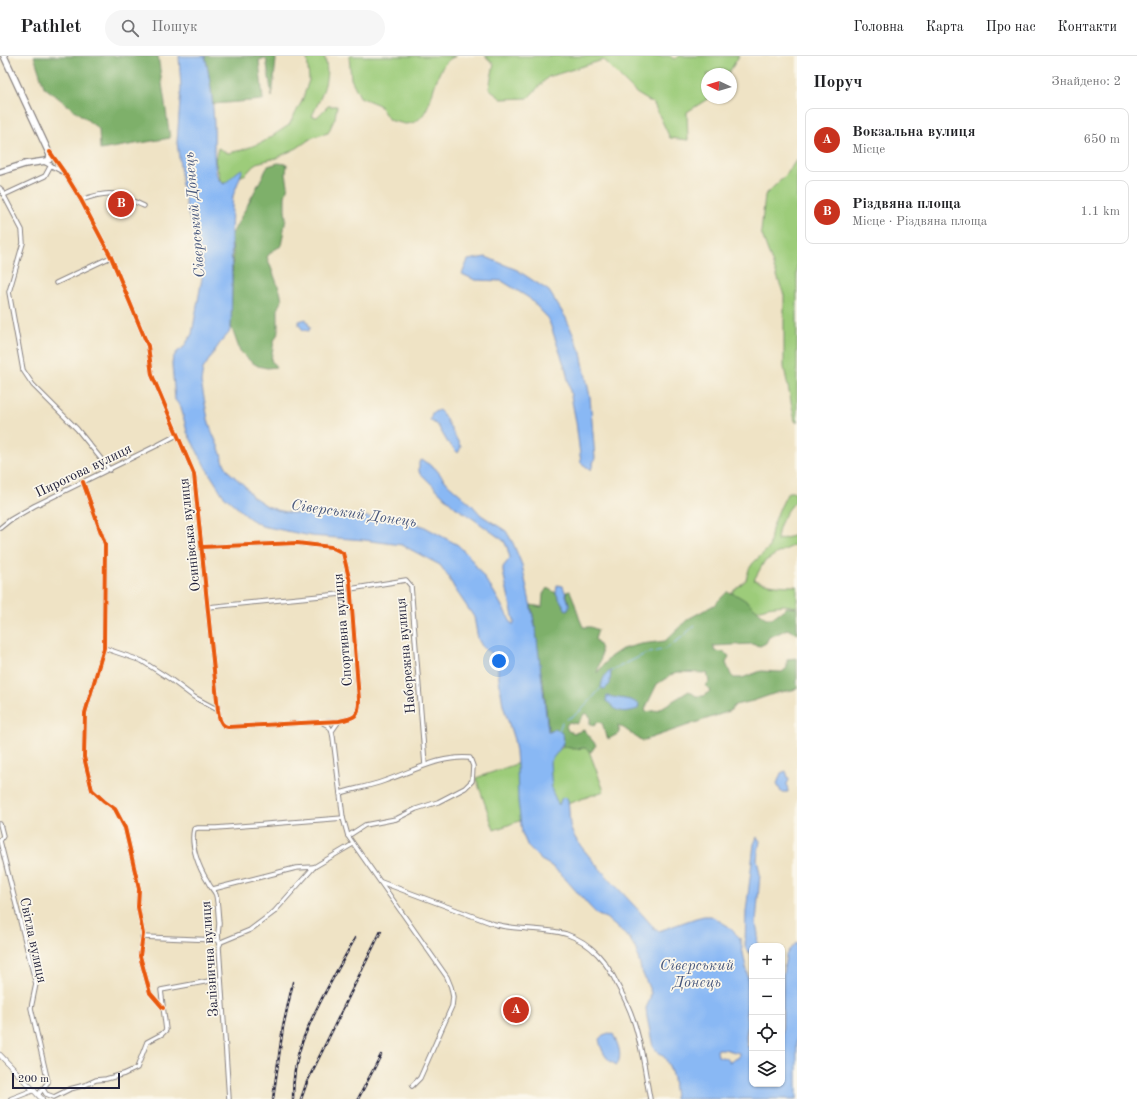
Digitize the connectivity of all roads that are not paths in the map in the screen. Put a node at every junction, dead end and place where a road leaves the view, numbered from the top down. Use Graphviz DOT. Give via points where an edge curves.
graph roads {
  1 [pos="4,56"];
  2 [pos="50,152"];
  3 [pos="44,162"];
  4 [pos="51,165"];
  5 [pos="0,172"];
  6 [pos="64,172"];
  7 [pos="0,188"];
  8 [pos="4,195"];
  9 [pos="81,200"];
  10 [pos="144,206"];
  11 [pos="111,257"];
  12 [pos="56,283"];
  13 [pos="177,435"];
  14 [pos="110,470"];
  15 [pos="84,482"];
  16 [pos="0,528"];
  17 [pos="202,547"];
  18 [pos="351,591"];
  19 [pos="208,607"];
  20 [pos="104,648"];
  21 [pos="218,710"];
  22 [pos="339,721"];
  23 [pos="321,722"];
  24 [pos="228,727"];
  25 [pos="332,731"];
  26 [pos="425,765"];
  27 [pos="340,793"];
  28 [pos="343,818"];
  29 [pos="0,824"];
  30 [pos="348,836"];
  31 [pos="0,841"];
  32 [pos="353,844"];
  33 [pos="314,867"];
  34 [pos="380,881"];
  35 [pos="213,889"];
  36 [pos="142,937"];
  37 [pos="217,940"];
  38 [pos="220,944"];
  39 [pos="220,979"];
  40 [pos="163,1008"];
  41 [pos="0,1055"];
  42 [pos="412,1086"];
  43 [pos="43,1089"];
  44 [pos="34,1090"];
  45 [pos="40,1097"];
  46 [pos="11,1099"];
  47 [pos="229,1099"];
  48 [pos="650,1099"];
  1 -- 2 [label="main road, Осинівська вулиця"];
  2 -- 3 [label="main road" via="49,160"];
  2 -- 6 [label="street, Осинівська вулиця"];
  3 -- 4 [label="street"];
  3 -- 5 [label="main road" via="25,164"];
  4 -- 6 [label="street"];
  4 -- 8 [label="street" via="46,176"];
  6 -- 9 [label="street, Осинівська вулиця"];
  7 -- 8 [label="street"];
  8 -- 14 [label="street" via="23,236 9,292 23,370 33,385 77,429"];
  9 -- 10 [label="street" via="113,193"];
  9 -- 11 [label="street, Осинівська вулиця"];
  11 -- 12 [label="street"];
  11 -- 13 [label="street, Осинівська вулиця" via="148,346 152,376"];
  13 -- 14 [label="street, Пирогова вулиця"];
  13 -- 17 [label="street, Осинівська вулиця" via="194,474"];
  14 -- 15 [label="street, Пирогова вулиця"];
  15 -- 16 [label="street, Пирогова вулиця" via="34,506"];
  15 -- 20 [label="street" via="105,544"];
  17 -- 18 [label="street, Спортивна вулиця" via="297,543 331,547 343,553"];
  17 -- 19 [label="street, Осинівська вулиця"];
  18 -- 19 [label="street, Набережна вулиця"];
  18 -- 22 [label="street, Спортивна вулиця" via="359,707 355,716"];
  18 -- 26 [label="street, Набережна вулиця" via="406,580 411,586"];
  19 -- 21 [label="street, Осинівська вулиця"];
  20 -- 21 [label="street" via="142,661 194,697"];
  20 -- 36 [label="street" via="85,713 84,757 92,790 116,809 125,828 139,889 138,907"];
  21 -- 24 [label="street, Осинівська вулиця" via="222,725"];
  22 -- 23 [label="street, Спортивна вулиця"];
  22 -- 25 [label="street"];
  23 -- 24 [label="street, Спортивна вулиця"];
  23 -- 25 [label="street"];
  25 -- 27 [label="street"];
  26 -- 27 [label="street" via="384,781"];
  26 -- 30 [label="street" via="455,758 470,758 473,766 472,781 465,788 438,802 396,819 366,825"];
  27 -- 28 [label="street"];
  28 -- 30 [label="street"];
  28 -- 35 [label="street, Залізнична вулиця" via="195,828 194,849"];
  29 -- 31 [label="street, Світла вулиця" via="3,836"];
  30 -- 32 [label="street"];
  31 -- 43 [label="street, Світла вулиця" via="36,984 31,1008 48,1082"];
  32 -- 33 [label="street"];
  32 -- 34 [label="street"];
  33 -- 35 [label="street" via="296,868"];
  33 -- 38 [label="street" via="274,912 250,930"];
  34 -- 42 [label="street" via="447,976 453,997 452,1006 420,1078"];
  34 -- 48 [label="street" via="494,924 508,928 555,931 592,948 602,958 628,1005 637,1033"];
  35 -- 37 [label="street, Залізнична вулиця" via="216,895"];
  36 -- 37 [label="street"];
  36 -- 40 [label="street" via="140,956 150,993"];
  37 -- 38 [label="street, Залізнична вулиця"];
  38 -- 39 [label="street, Залізнична вулиця"];
  39 -- 40 [label="street" via="161,990"];
  39 -- 47 [label="street, Залізнична вулиця"];
  40 -- 43 [label="street" via="166,1030 147,1042 137,1068 70,1089 54,1097 46,1094"];
  41 -- 44 [label="street"];
  43 -- 45 [label="street"];
  44 -- 45 [label="street"];
  44 -- 46 [label="street"];
}
